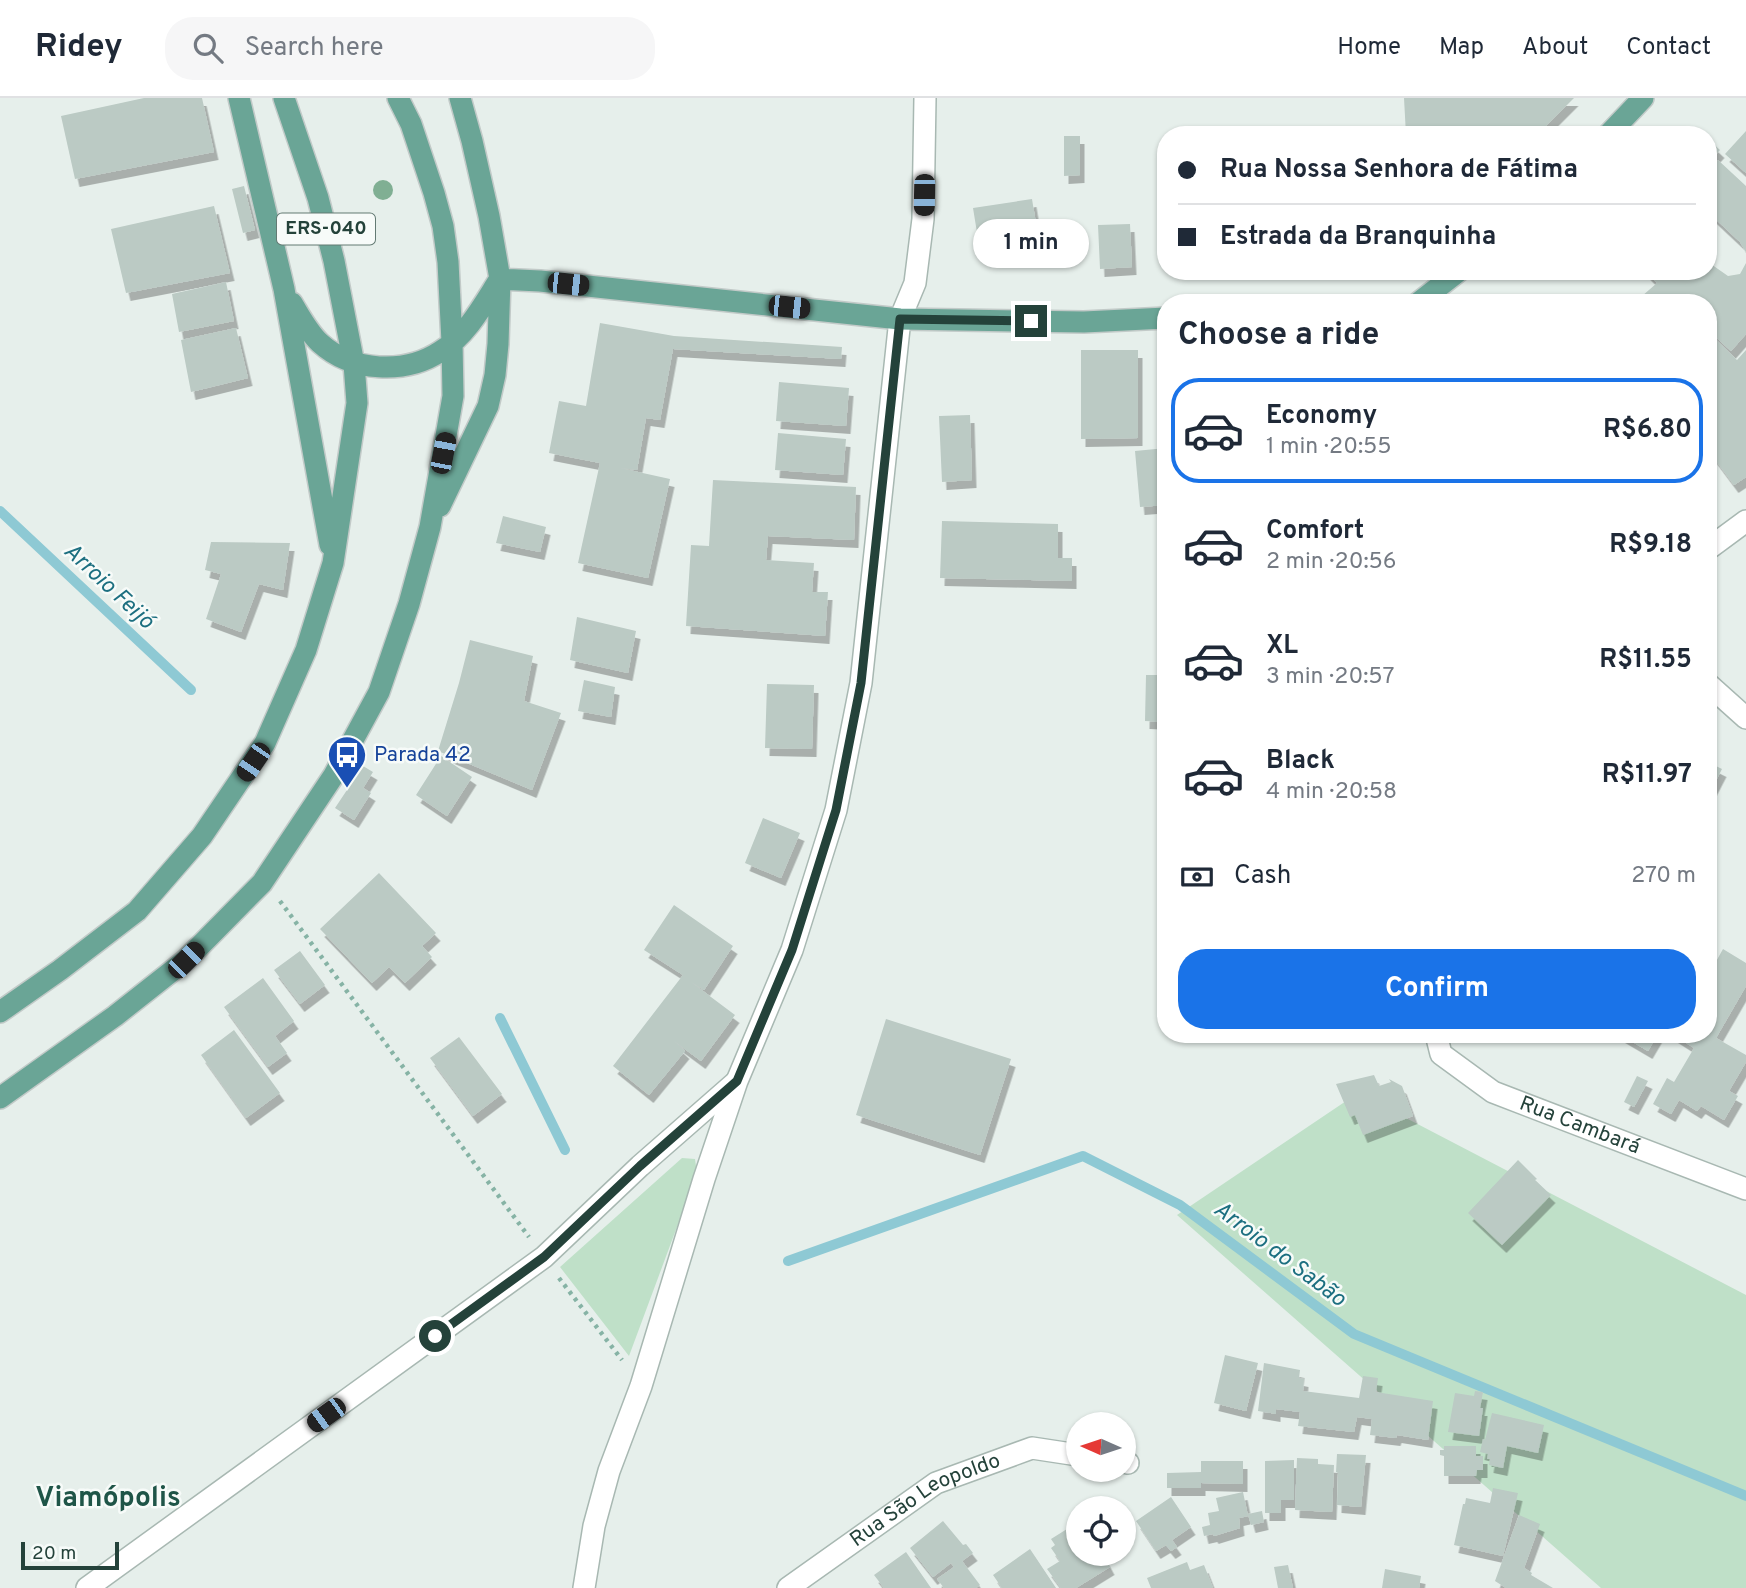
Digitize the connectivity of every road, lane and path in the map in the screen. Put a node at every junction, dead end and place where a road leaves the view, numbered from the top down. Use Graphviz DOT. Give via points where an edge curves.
graph roads {
  1 [pos="239,98"];
  2 [pos="284,98"];
  3 [pos="398,98"];
  4 [pos="460,98"];
  5 [pos="925,98"];
  6 [pos="1643,98"];
  7 [pos="1617,126"];
  8 [pos="500,279"];
  9 [pos="1447,280"];
  10 [pos="284,289"];
  11 [pos="1430,294"];
  12 [pos="1157,318"];
  13 [pos="900,319"];
  14 [pos="452,342"];
  15 [pos="354,363"];
  16 [pos="1746,522"];
  17 [pos="430,527"];
  18 [pos="1717,543"];
  19 [pos="333,563"];
  20 [pos="1717,692"];
  21 [pos="1746,719"];
  22 [pos="262,883"];
  23 [pos="0,1012"];
  24 [pos="1438,1043"];
  25 [pos="737,1081"];
  26 [pos="0,1098"];
  27 [pos="1746,1189"];
  28 [pos="544,1257"];
  29 [pos="641,1386"];
  30 [pos="1066,1453"];
  31 [pos="87,1588"];
  32 [pos="584,1588"];
  33 [pos="789,1588"];
  1 -- 10 [label="main road"];
  2 -- 15 [label="main road, ERS-040" via="318,198"];
  3 -- 14 [label="main road" via="411,124 443,226"];
  4 -- 8 [label="main road"];
  5 -- 13 [label="street" via="923,219 915,283"];
  6 -- 7 [label="main road"];
  8 -- 13 [label="main road"];
  8 -- 14 [label="main road" via="476,317"];
  8 -- 17 [label="main road" via="498,344 488,406"];
  9 -- 11 [label="main road"];
  10 -- 15 [label="main road" via="320,344"];
  10 -- 19 [label="main road"];
  12 -- 13 [label="main road"];
  13 -- 25 [label="street" via="861,683 836,810 792,950"];
  14 -- 15 [label="main road" via="427,359 399,367"];
  14 -- 17 [label="main road" via="453,404"];
  15 -- 19 [label="main road, ERS-040" via="357,403"];
  16 -- 18 [label="street"];
  17 -- 22 [label="main road" via="379,692 334,775"];
  19 -- 23 [label="main road, ERS-040" via="306,650 265,743 202,836 137,911"];
  20 -- 21 [label="street"];
  22 -- 26 [label="main road" via="186,960"];
  22 -- 28 [label="path" via="284,905"];
  24 -- 27 [label="street, Rua Cambará" via="1441,1054 1493,1092"];
  25 -- 28 [label="street"];
  25 -- 29 [label="street"];
  28 -- 29 [label="path"];
  28 -- 31 [label="street"];
  29 -- 32 [label="street" via="609,1471"];
  30 -- 33 [label="street, Rua São Leopoldo" via="1032,1448 936,1483"];
}
